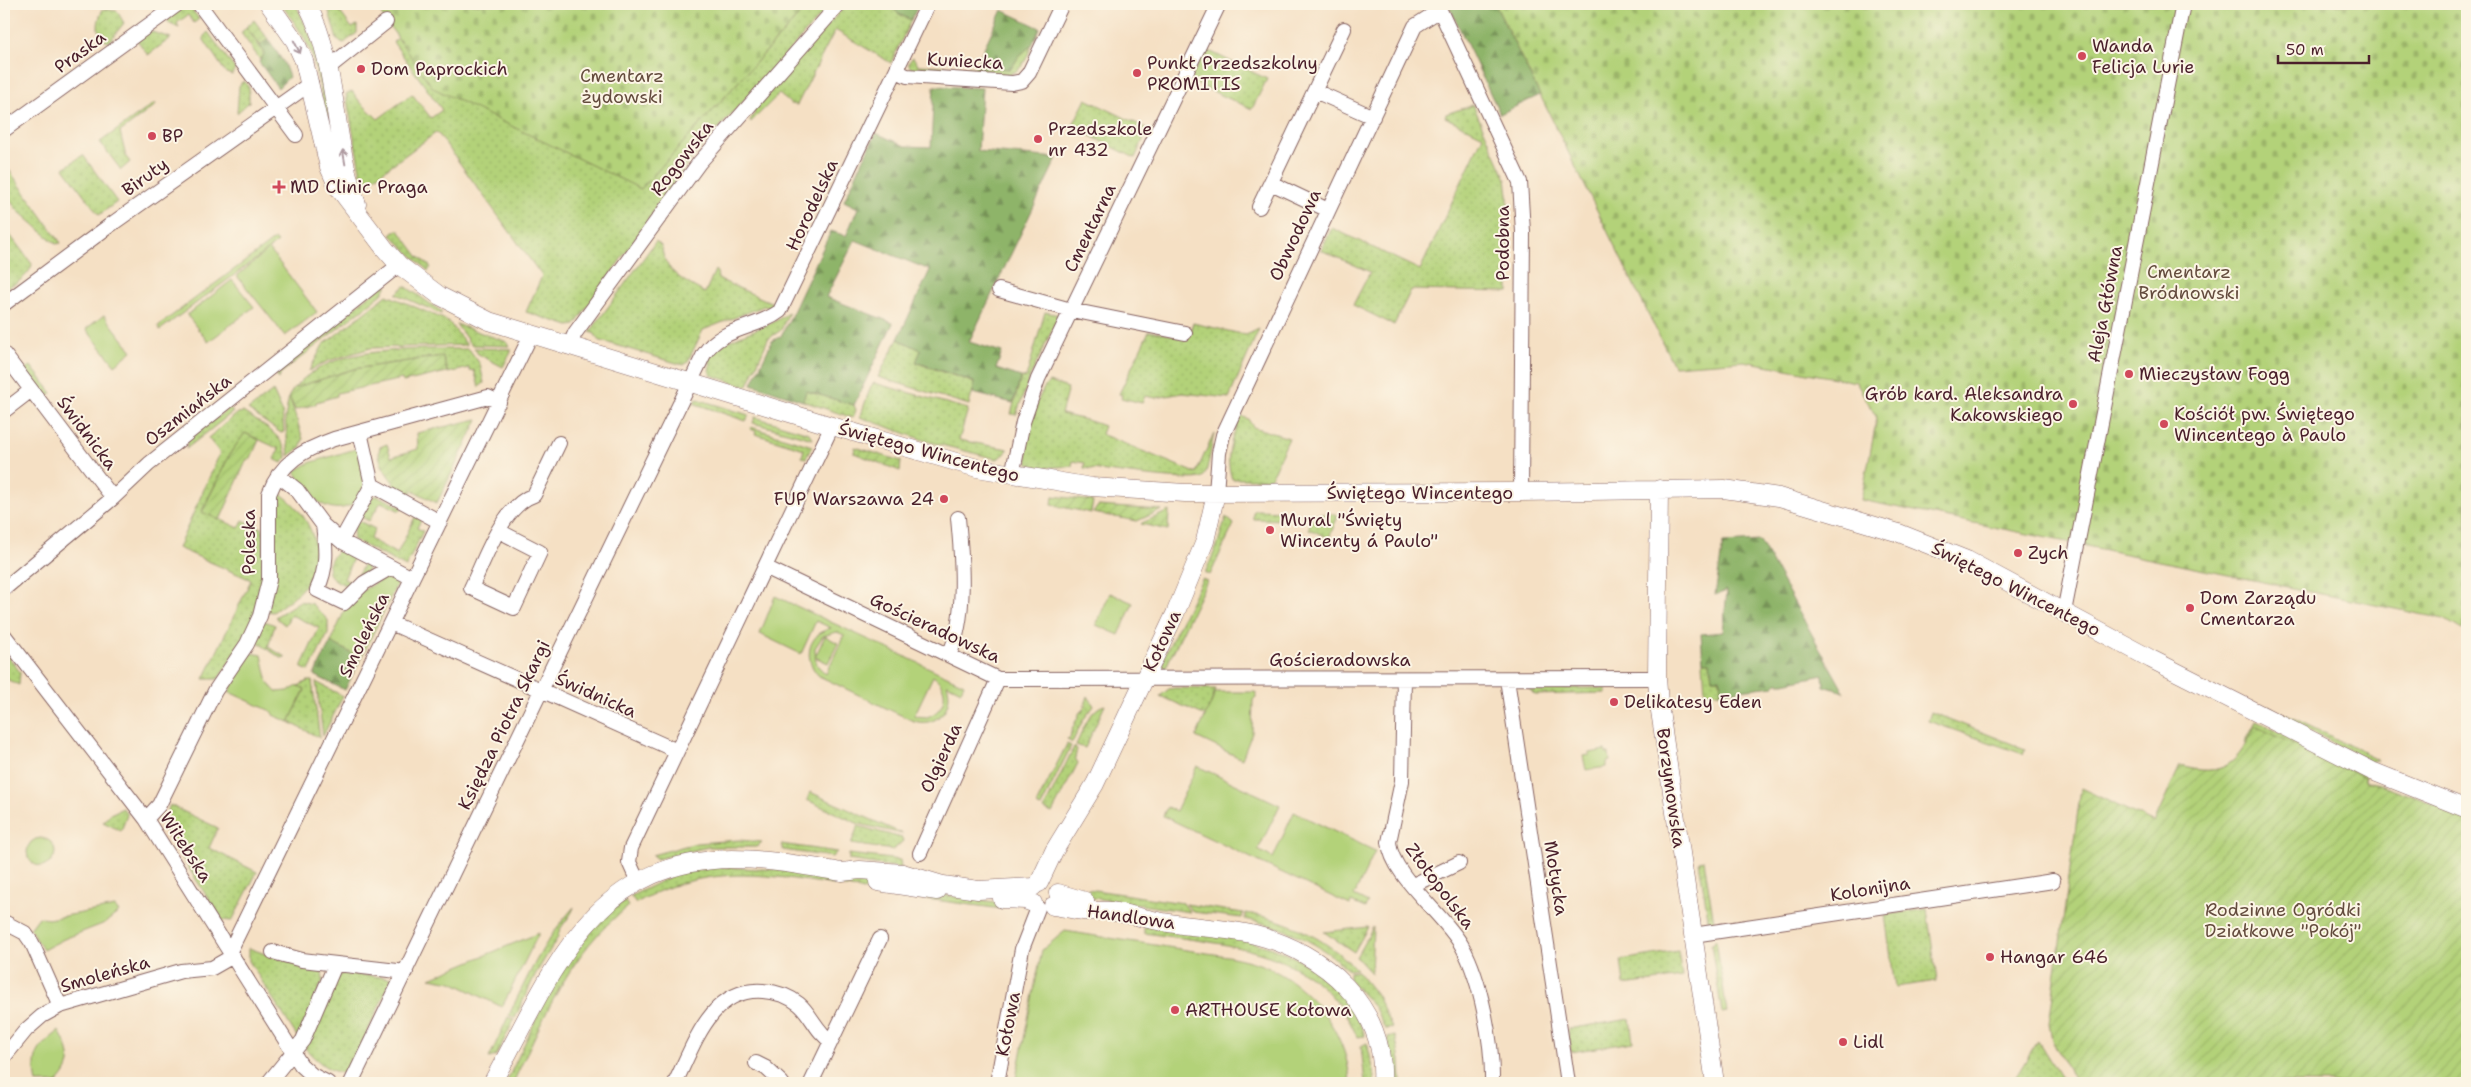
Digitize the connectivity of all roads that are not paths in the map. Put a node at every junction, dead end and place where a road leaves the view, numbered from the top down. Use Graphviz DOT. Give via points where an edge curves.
graph roads {
  1 [pos="178,4"];
  2 [pos="199,4"];
  3 [pos="269,4"];
  4 [pos="307,4"];
  5 [pos="839,4"];
  6 [pos="928,4"];
  7 [pos="1062,4"];
  8 [pos="1219,4"];
  9 [pos="2183,4"];
  10 [pos="1438,7"];
  11 [pos="386,22"];
  12 [pos="1344,29"];
  13 [pos="328,68"];
  14 [pos="896,71"];
  15 [pos="311,83"];
  16 [pos="1315,91"];
  17 [pos="276,107"];
  18 [pos="1373,117"];
  19 [pos="4,130"];
  20 [pos="296,135"];
  21 [pos="1271,183"];
  22 [pos="1260,207"];
  23 [pos="1328,210"];
  24 [pos="364,220"];
  25 [pos="400,265"];
  26 [pos="999,290"];
  27 [pos="4,304"];
  28 [pos="1071,310"];
  29 [pos="1185,333"];
  30 [pos="531,335"];
  31 [pos="569,347"];
  32 [pos="4,354"];
  33 [pos="690,383"];
  34 [pos="30,391"];
  35 [pos="499,402"];
  36 [pos="4,411"];
  37 [pos="832,426"];
  38 [pos="360,432"];
  39 [pos="559,442"];
  40 [pos="278,475"];
  41 [pos="1012,475"];
  42 [pos="372,485"];
  43 [pos="1659,490"];
  44 [pos="1521,492"];
  45 [pos="1216,493"];
  46 [pos="113,498"];
  47 [pos="958,518"];
  48 [pos="440,522"];
  49 [pos="323,525"];
  50 [pos="499,531"];
  51 [pos="341,541"];
  52 [pos="390,568"];
  53 [pos="765,568"];
  54 [pos="412,578"];
  55 [pos="4,589"];
  56 [pos="2064,612"];
  57 [pos="391,623"];
  58 [pos="4,635"];
  59 [pos="949,655"];
  60 [pos="1657,678"];
  61 [pos="998,679"];
  62 [pos="1145,679"];
  63 [pos="1404,679"];
  64 [pos="1507,679"];
  65 [pos="542,691"];
  66 [pos="677,751"];
  67 [pos="2467,809"];
  68 [pos="146,819"];
  69 [pos="920,853"];
  70 [pos="1459,863"];
  71 [pos="2054,881"];
  72 [pos="638,882"];
  73 [pos="1413,885"];
  74 [pos="1044,895"];
  75 [pos="4,922"];
  76 [pos="1693,935"];
  77 [pos="880,939"];
  78 [pos="273,952"];
  79 [pos="231,954"];
  80 [pos="335,965"];
  81 [pos="406,972"];
  82 [pos="60,1006"];
  83 [pos="528,1018"];
  84 [pos="831,1041"];
  85 [pos="294,1053"];
  86 [pos="4,1057"];
  87 [pos="756,1064"];
  88 [pos="268,1083"];
  89 [pos="328,1083"];
  90 [pos="351,1083"];
  91 [pos="492,1083"];
  92 [pos="502,1083"];
  93 [pos="675,1083"];
  94 [pos="782,1083"];
  95 [pos="811,1083"];
  96 [pos="997,1083"];
  97 [pos="1382,1083"];
  98 [pos="1492,1083"];
  99 [pos="1568,1083"];
  100 [pos="1715,1083"];
  1 -- 19 [label="street, Praska"];
  2 -- 17 [label="street"];
  3 -- 15 [label="street, Świętego Wincentego, one-way" via="295,41"];
  4 -- 13 [label="street, Świętego Wincentego" via="316,23"];
  5 -- 31 [label="street, Rogowska" via="700,163"];
  6 -- 14 [label="street, Horodelska"];
  7 -- 14 [label="street, Kuniecka" via="1029,73 1022,81 907,76"];
  8 -- 28 [label="street, Cmentarna"];
  9 -- 56 [label="street, Aleja Główna"];
  10 -- 18 [label="street, Obwodowa" via="1415,26"];
  10 -- 44 [label="street, Podobna" via="1520,182 1523,232"];
  11 -- 13 [label="street"];
  12 -- 16 [label="street"];
  24 -- 13 [label="street, Świętego Wincentego, one-way" via="349,183"];
  14 -- 33 [label="street, Horodelska" via="780,311 715,342 704,354"];
  15 -- 17 [label="street, Biruty"];
  15 -- 24 [label="street, Świętego Wincentego" via="333,179"];
  16 -- 18 [label="street"];
  16 -- 21 [label="street"];
  17 -- 20 [label="street"];
  17 -- 27 [label="street, Biruty"];
  18 -- 23 [label="street, Obwodowa"];
  21 -- 22 [label="street"];
  21 -- 23 [label="street"];
  23 -- 45 [label="street, Obwodowa" via="1223,435"];
  24 -- 25 [label="street, Świętego Wincentego"];
  25 -- 30 [label="street, Świętego Wincentego" via="440,296 466,311"];
  25 -- 46 [label="street, Oszmiańska" via="149,464"];
  26 -- 28 [label="street"];
  28 -- 29 [label="street"];
  28 -- 41 [label="street, Cmentarna" via="1038,379"];
  30 -- 31 [label="street, Świętego Wincentego"];
  30 -- 35 [label="street, Smoleńska"];
  31 -- 33 [label="street, Świętego Wincentego"];
  32 -- 34 [label="street, Świdnicka"];
  33 -- 37 [label="street, Świętego Wincentego"];
  33 -- 65 [label="street, Księdza Piotra Skargi"];
  34 -- 36 [label="street, Świdnicka"];
  34 -- 46 [label="street, Świdnicka"];
  35 -- 38 [label="street, Poleska" via="488,397"];
  35 -- 48 [label="street, Smoleńska"];
  37 -- 41 [label="street, Świętego Wincentego"];
  37 -- 53 [label="street"];
  38 -- 40 [label="street, Poleska" via="301,453 289,461"];
  38 -- 42 [label="street"];
  39 -- 50 [label="street" via="534,495 516,505"];
  40 -- 49 [label="street" via="296,490"];
  40 -- 68 [label="street, Poleska" via="268,502 269,580 260,616 247,644 215,691 159,805"];
  41 -- 45 [label="street, Świętego Wincentego" via="1092,487"];
  42 -- 48 [label="street"];
  42 -- 51 [label="street"];
  43 -- 44 [label="street, Świętego Wincentego"];
  43 -- 56 [label="street, Świętego Wincentego" via="1747,490 1844,515 1940,548"];
  43 -- 60 [label="street, Borzymowska"];
  44 -- 45 [label="street, Świętego Wincentego"];
  45 -- 62 [label="street, Kołowa" via="1206,541"];
  46 -- 55 [label="street, Oszmiańska"];
  47 -- 59 [label="street" via="961,582 956,641"];
  48 -- 54 [label="street, Smoleńska"];
  49 -- 51 [label="street"];
  49 -- 52 [label="street" via="327,559 317,590 344,603 364,584"];
  50 -- 50 [label="street" via="471,588 514,608 540,552"];
  51 -- 52 [label="street"];
  52 -- 54 [label="street"];
  53 -- 59 [label="street, Gościeradowska"];
  53 -- 66 [label="street"];
  54 -- 57 [label="street, Smoleńska"];
  56 -- 67 [label="street, Świętego Wincentego" via="2372,772"];
  57 -- 65 [label="street, Świdnicka"];
  57 -- 79 [label="street, Smoleńska"];
  58 -- 68 [label="street, Witebska"];
  59 -- 61 [label="street, Gościeradowska"];
  60 -- 64 [label="street, Gościeradowska"];
  60 -- 76 [label="street, Borzymowska"];
  61 -- 62 [label="street, Gościeradowska"];
  61 -- 69 [label="street, Olgierda"];
  62 -- 63 [label="street, Gościeradowska"];
  62 -- 74 [label="street, Kołowa" via="1095,784 1054,851"];
  63 -- 64 [label="street, Gościeradowska"];
  63 -- 73 [label="street, Złotopolska" via="1402,782 1389,842 1393,860"];
  64 -- 99 [label="street, Motycka"];
  65 -- 66 [label="street, Świdnicka"];
  65 -- 81 [label="street, Księdza Piotra Skargi"];
  66 -- 72 [label="street" via="631,848 630,862"];
  68 -- 79 [label="street, Witebska"];
  70 -- 73 [label="street"];
  71 -- 76 [label="street, Kolonijna"];
  72 -- 74 [label="street, Handlowa" via="679,866 733,859 842,872 858,879 975,897 1025,900"];
  72 -- 83 [label="street, Handlowa" via="622,890 581,929 553,970"];
  73 -- 98 [label="street, Złotopolska" via="1462,945 1488,1034"];
  74 -- 96 [label="street, Kołowa" via="1022,949"];
  74 -- 97 [label="street, Handlowa" via="1155,912 1208,927 1255,934 1315,959 1358,999 1380,1053"];
  75 -- 82 [label="street" via="25,932"];
  76 -- 100 [label="street, Borzymowska"];
  77 -- 84 [label="street"];
  78 -- 80 [label="street"];
  79 -- 82 [label="street, Smoleńska" via="212,968 181,971"];
  79 -- 85 [label="street, Witebska"];
  80 -- 81 [label="street"];
  80 -- 85 [label="street" via="303,1040"];
  81 -- 90 [label="street, Księdza Piotra Skargi"];
  82 -- 86 [label="street, Smoleńska" via="26,1030"];
  83 -- 91 [label="street"];
  83 -- 92 [label="street"];
  84 -- 93 [label="street" via="807,1012 791,999 766,991 747,991 737,994 712,1012"];
  84 -- 95 [label="street"];
  85 -- 88 [label="street"];
  85 -- 89 [label="street, Witebska" via="307,1072"];
  87 -- 94 [label="street" via="766,1068"];
}
